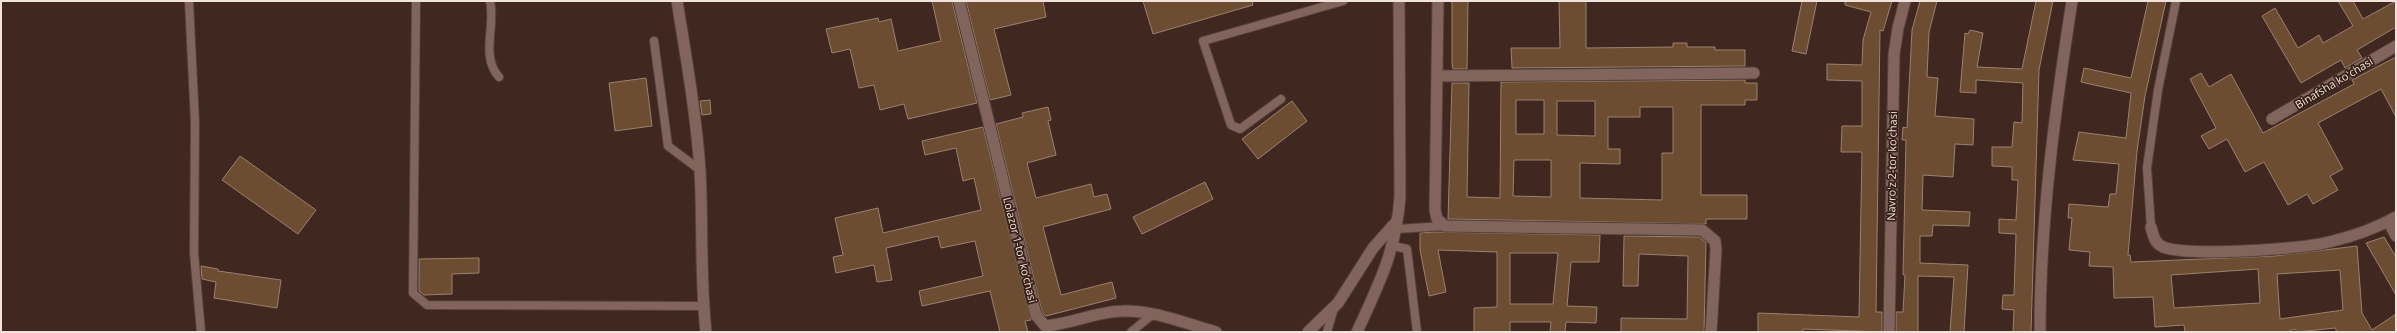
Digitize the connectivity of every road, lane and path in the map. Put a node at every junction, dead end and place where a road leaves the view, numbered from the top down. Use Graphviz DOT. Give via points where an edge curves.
graph roads {
  1 [pos="188,1"];
  2 [pos="416,1"];
  3 [pos="490,1"];
  4 [pos="677,1"];
  5 [pos="959,1"];
  6 [pos="1343,1"];
  7 [pos="1399,1"];
  8 [pos="1438,1"];
  9 [pos="1905,1"];
  10 [pos="2072,1"];
  11 [pos="2176,1"];
  12 [pos="654,41"];
  13 [pos="2396,46"];
  14 [pos="1754,73"];
  15 [pos="1437,76"];
  16 [pos="499,77"];
  17 [pos="1281,99"];
  18 [pos="2272,119"];
  19 [pos="700,170"];
  20 [pos="2392,219"];
  21 [pos="1397,225"];
  22 [pos="1445,226"];
  23 [pos="2151,227"];
  24 [pos="2396,236"];
  25 [pos="1393,246"];
  26 [pos="703,306"];
  27 [pos="1334,306"];
  28 [pos="1152,315"];
  29 [pos="201,332"];
  30 [pos="706,332"];
  31 [pos="1132,332"];
  32 [pos="1216,332"];
  33 [pos="1308,332"];
  34 [pos="1327,332"];
  35 [pos="1357,332"];
  36 [pos="1417,332"];
  37 [pos="1711,332"];
  38 [pos="1889,332"];
  39 [pos="2040,332"];
  1 -- 29 [label="lane" via="195,123 194,253"];
  2 -- 26 [label="lane" via="413,293 427,305"];
  3 -- 16 [label="lane" via="490,58 492,69"];
  4 -- 19 [label="street" via="693,98"];
  5 -- 28 [label="street, Lolazor 1-tor ko‘chasi" via="1036,315 1045,326 1121,311 1138,311"];
  6 -- 17 [label="lane" via="1203,41 1231,125 1240,129"];
  7 -- 21 [label="street" via="1400,197"];
  8 -- 15 [label="street"];
  9 -- 38 [label="street" via="1894,54"];
  10 -- 39 [label="street" via="2061,71 2044,226"];
  11 -- 23 [label="lane" via="2146,168"];
  12 -- 19 [label="lane" via="668,146"];
  13 -- 18 [label="street, Binafsha koʻchasi"];
  14 -- 15 [label="street"];
  15 -- 22 [label="street" via="1435,210 1437,218"];
  19 -- 26 [label="street"];
  20 -- 23 [label="street" via="2333,242 2261,250 2176,250 2161,246 2153,238"];
  20 -- 24 [label="street"];
  21 -- 22 [label="lane"];
  21 -- 25 [label="street"];
  21 -- 27 [label="street" via="1373,248"];
  22 -- 37 [label="street" via="1702,230 1715,241 1716,249"];
  25 -- 35 [label="street" via="1385,271"];
  25 -- 36 [label="lane" via="1407,249"];
  26 -- 30 [label="street"];
  27 -- 33 [label="street"];
  27 -- 34 [label="lane"];
  28 -- 31 [label="lane"];
  28 -- 32 [label="street, Lolazor 1-tor ko‘chasi"];
}
